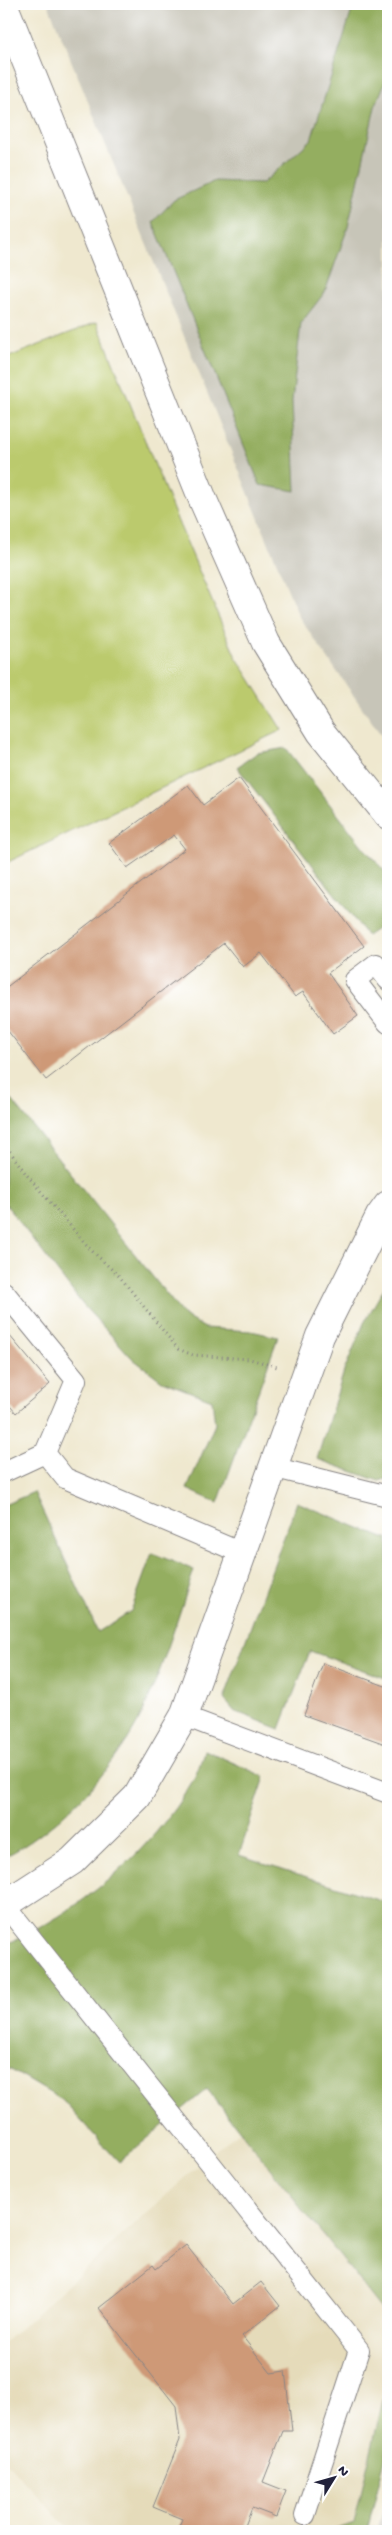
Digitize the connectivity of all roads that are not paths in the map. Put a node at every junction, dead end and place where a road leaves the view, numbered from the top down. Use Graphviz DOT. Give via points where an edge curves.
graph roads {
  1 [pos="4,6"];
  2 [pos="388,815"];
  3 [pos="388,980"];
  4 [pos="388,1023"];
  5 [pos="388,1205"];
  6 [pos="4,1292"];
  7 [pos="45,1453"];
  8 [pos="272,1467"];
  9 [pos="4,1472"];
  10 [pos="388,1496"];
  11 [pos="244,1554"];
  12 [pos="184,1716"];
  13 [pos="388,1793"];
  14 [pos="4,1905"];
  15 [pos="305,2515"];
  1 -- 2 [label="street" via="203,500 266,643 321,732"];
  3 -- 4 [label="lane" via="376,964 355,980"];
  5 -- 8 [label="street" via="320,1336"];
  6 -- 7 [label="lane" via="76,1380"];
  7 -- 9 [label="lane"];
  7 -- 11 [label="lane" via="65,1478"];
  8 -- 10 [label="lane"];
  8 -- 11 [label="street"];
  11 -- 12 [label="street"];
  12 -- 13 [label="lane"];
  12 -- 14 [label="street" via="137,1797 72,1861"];
  14 -- 15 [label="lane" via="359,2350"];
}
